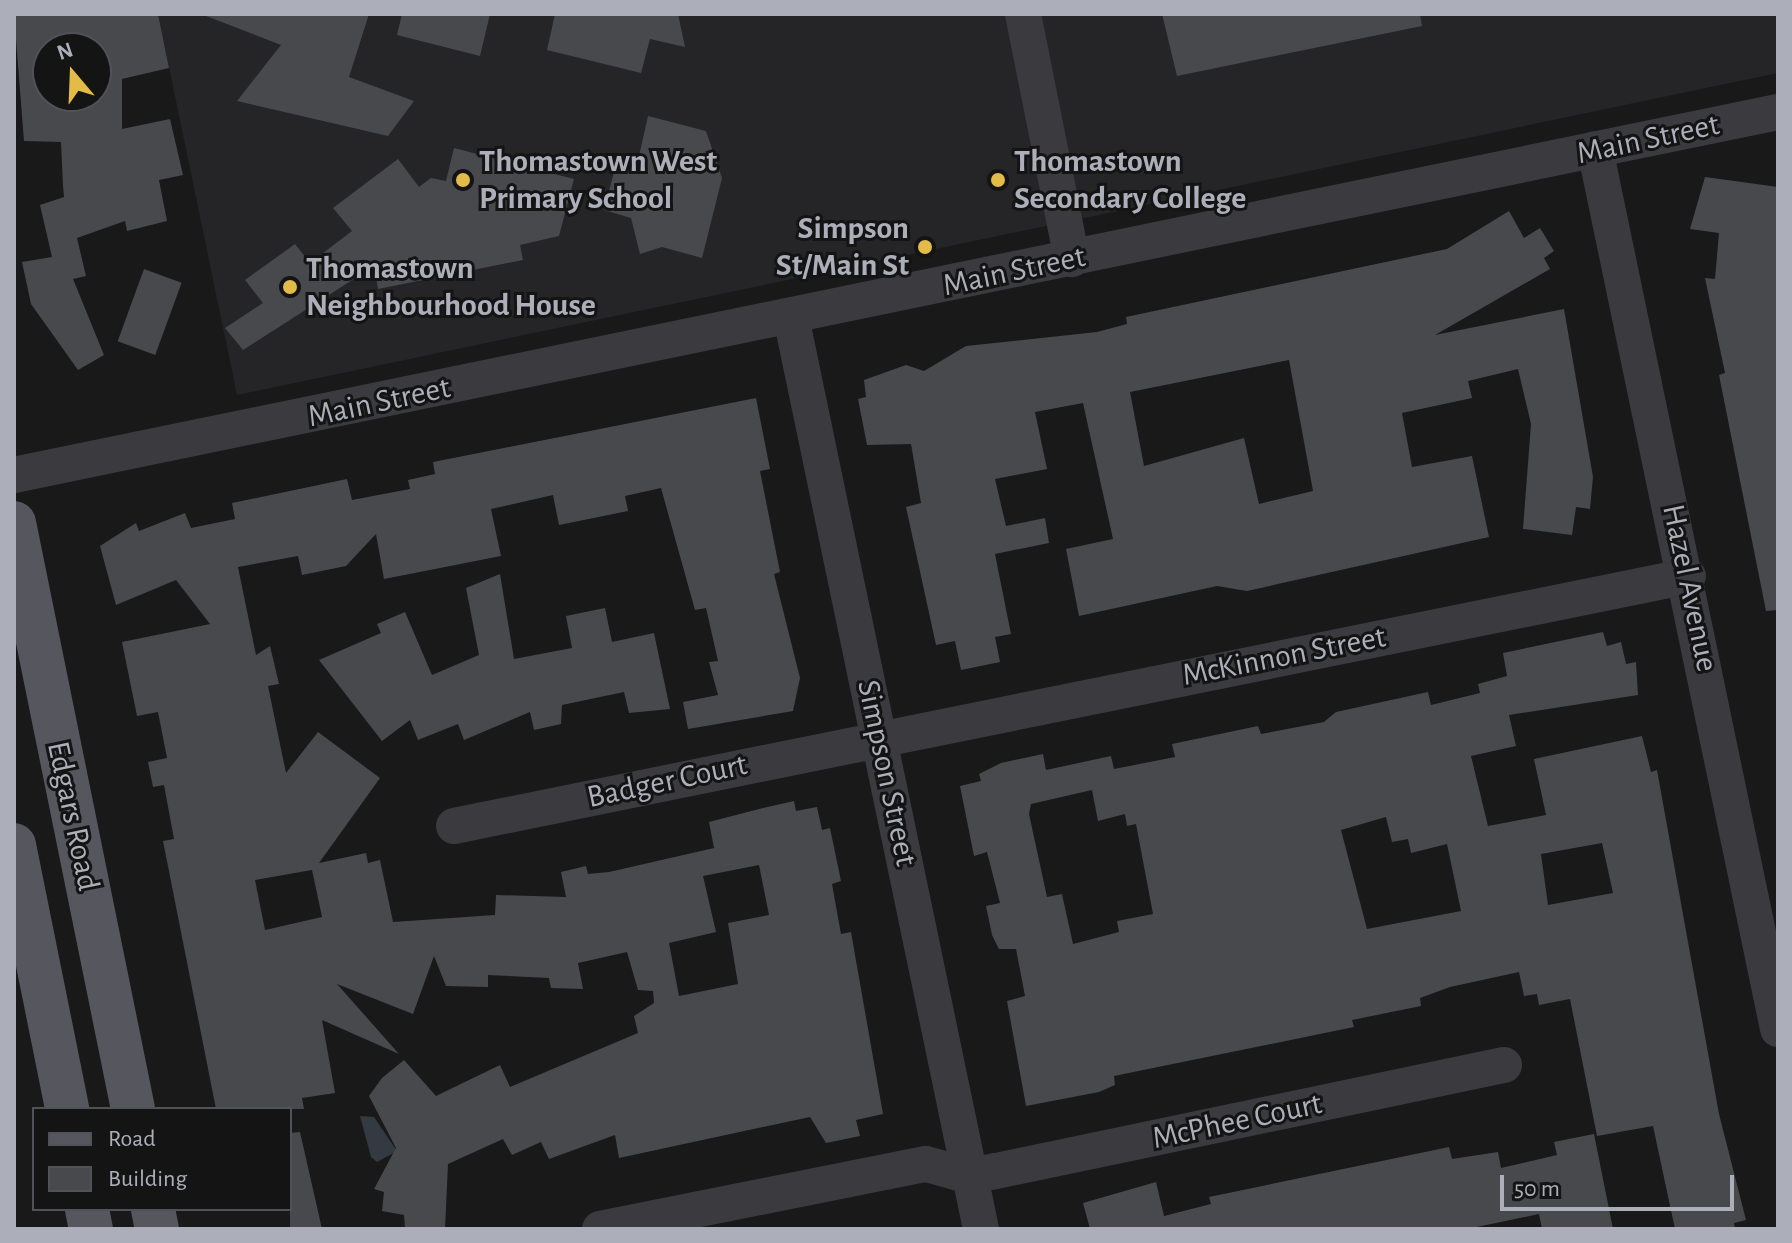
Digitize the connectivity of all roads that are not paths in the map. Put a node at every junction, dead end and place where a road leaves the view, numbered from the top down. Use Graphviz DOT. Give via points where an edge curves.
graph roads {
  1 [pos="1023,14"];
  2 [pos="1778,112"];
  3 [pos="1595,149"];
  4 [pos="1072,259"];
  5 [pos="791,317"];
  6 [pos="14,475"];
  7 [pos="14,523"];
  8 [pos="1688,576"];
  9 [pos="880,736"];
  10 [pos="454,826"];
  11 [pos="14,845"];
  12 [pos="1777,1019"];
  13 [pos="1504,1065"];
  14 [pos="67,1107"];
  15 [pos="133,1107"];
  16 [pos="970,1176"];
  17 [pos="600,1229"];
  18 [pos="981,1229"];
  1 -- 4 [label="street"];
  2 -- 3 [label="street, Main Street"];
  3 -- 4 [label="street, Main Street"];
  3 -- 8 [label="street, Hazel Avenue"];
  4 -- 5 [label="street, Main Street"];
  5 -- 6 [label="street, Main Street"];
  5 -- 9 [label="street, Simpson Street"];
  7 -- 15 [label="main road, Edgars Road"];
  8 -- 9 [label="street, McKinnon Street"];
  8 -- 12 [label="street, Hazel Avenue"];
  9 -- 10 [label="street, Badger Court"];
  9 -- 16 [label="street, Simpson Street"];
  11 -- 14 [label="main road, Edgars Road"];
  13 -- 16 [label="street, McPhee Court"];
  16 -- 17 [label="street" via="926,1164"];
  16 -- 18 [label="street, Simpson Street"];
}
